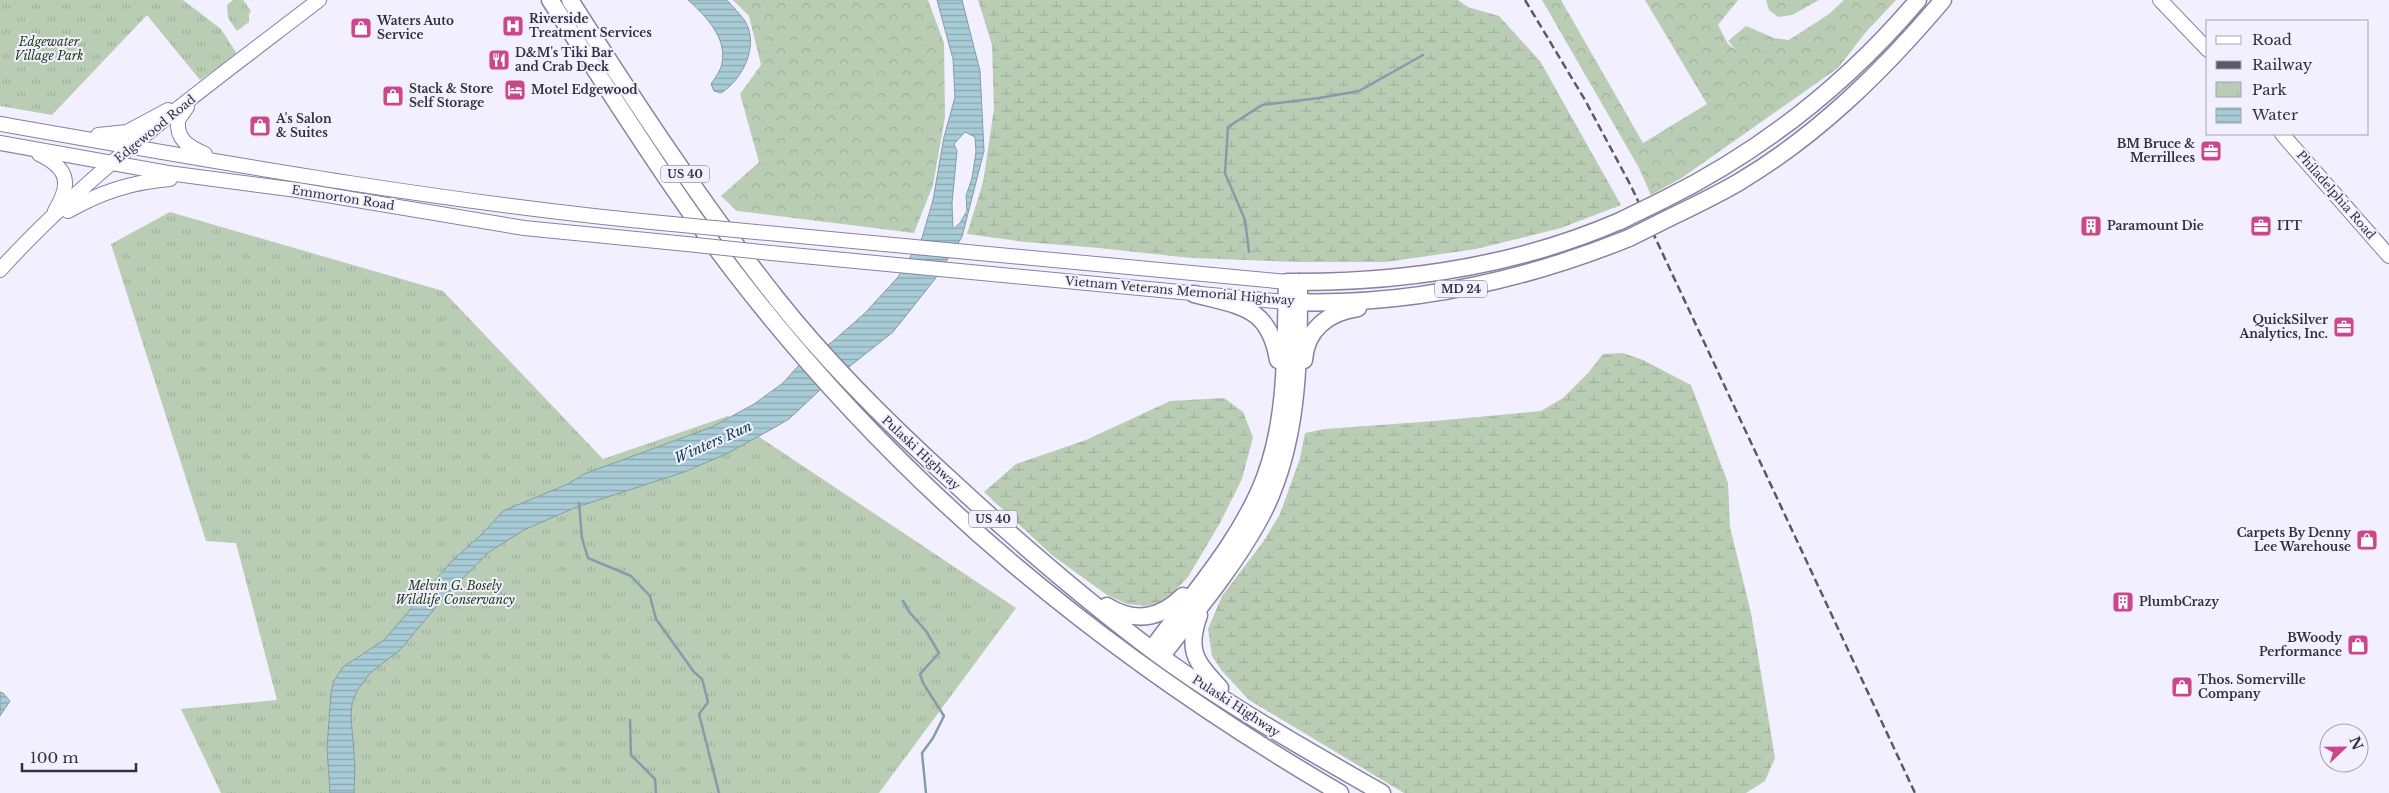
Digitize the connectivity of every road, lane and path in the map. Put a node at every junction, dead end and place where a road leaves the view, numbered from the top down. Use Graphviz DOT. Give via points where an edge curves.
graph roads {
  1 [pos="319,0"];
  2 [pos="550,0"];
  3 [pos="570,0"];
  4 [pos="1918,0"];
  5 [pos="1943,0"];
  6 [pos="2160,0"];
  7 [pos="2206,48"];
  8 [pos="191,100"];
  9 [pos="0,124"];
  10 [pos="62,135"];
  11 [pos="2283,135"];
  12 [pos="0,143"];
  13 [pos="26,147"];
  14 [pos="132,147"];
  15 [pos="221,162"];
  16 [pos="112,163"];
  17 [pos="209,180"];
  18 [pos="48,222"];
  19 [pos="672,224"];
  20 [pos="687,244"];
  21 [pos="2389,256"];
  22 [pos="0,270"];
  23 [pos="1293,282"];
  24 [pos="1194,294"];
  25 [pos="1398,298"];
  26 [pos="1293,302"];
  27 [pos="1282,386"];
  28 [pos="1293,416"];
  29 [pos="1222,554"];
  30 [pos="1054,573"];
  31 [pos="1202,604"];
  32 [pos="1158,651"];
  33 [pos="1146,669"];
  34 [pos="1239,708"];
  35 [pos="1292,765"];
  36 [pos="1330,793"];
  37 [pos="1340,793"];
  38 [pos="1382,793"];
  1 -- 8 [label="main road, Edgewood Road"];
  2 -- 33 [label="highway, Pulaski Highway / US 40" via="690,213 828,385 893,455 971,529 1060,604"];
  3 -- 30 [label="highway, Pulaski Highway / US 40" via="628,92 777,298 841,373 914,447"];
  4 -- 23 [label="highway, Vietnam Veterans Memorial Highway / MD 24, bridge" via="1871,52 1808,109 1739,159 1620,221 1558,245 1487,264 1391,279"];
  5 -- 25 [label="highway, Vietnam Veterans Memorial Highway / MD 24, bridge" via="1894,57 1827,118 1740,181 1628,238 1574,259 1514,278"];
  6 -- 7 [label="main road"];
  8 -- 10 [label="main road" via="123,134"];
  8 -- 14 [label="main road, Edgewood Road"];
  8 -- 15 [label="main road" via="178,120 181,139"];
  9 -- 10 [label="main road, Emmorton Road / MD 24"];
  10 -- 14 [label="main road, Emmorton Road / MD 24"];
  11 -- 21 [label="main road, Philadelphia Road"];
  12 -- 13 [label="main road, Emmorton Road / MD 24"];
  13 -- 16 [label="main road, Emmorton Road / MD 24"];
  13 -- 18 [label="main road" via="50,159 64,174 63,197"];
  14 -- 15 [label="main road, Emmorton Road / MD 24"];
  14 -- 16 [label="main road, Edgewood Road"];
  15 -- 19 [label="main road, Emmorton Road / MD 24" via="516,208"];
  16 -- 17 [label="main road, Emmorton Road / MD 24"];
  16 -- 18 [label="main road, Edgewood Road"];
  17 -- 18 [label="main road" via="176,178 129,184 102,193"];
  17 -- 20 [label="main road, Emmorton Road / MD 24" via="297,190 524,228"];
  18 -- 22 [label="main road, Edgewood Road"];
  19 -- 23 [label="main road, Vietnam Veterans Memorial Highway / MD 24, bridge"];
  20 -- 24 [label="main road, Vietnam Veterans Memorial Highway / MD 24, bridge"];
  23 -- 26 [label="highway"];
  24 -- 26 [label="main road, Vietnam Veterans Memorial Highway / MD 24"];
  24 -- 27 [label="highway" via="1239,306 1259,318 1272,337"];
  25 -- 26 [label="highway, Vietnam Veterans Memorial Highway / MD 24"];
  25 -- 28 [label="highway" via="1340,311 1320,324 1308,342"];
  26 -- 27 [label="highway"];
  26 -- 28 [label="highway"];
  27 -- 29 [label="highway" via="1277,436 1266,477"];
  28 -- 31 [label="highway" via="1281,469 1266,506"];
  29 -- 30 [label="highway" via="1174,606 1150,617 1126,615 1114,610"];
  29 -- 32 [label="highway" via="1157,642"];
  30 -- 32 [label="highway, Pulaski Highway / US 40"];
  31 -- 32 [label="highway" via="1167,649"];
  31 -- 34 [label="highway" via="1192,633 1194,651 1204,670"];
  32 -- 33 [label="highway"];
  32 -- 34 [label="highway, Pulaski Highway / US 40"];
  33 -- 35 [label="highway, Pulaski Highway / US 40"];
  34 -- 38 [label="highway, Pulaski Highway / US 40"];
  35 -- 36 [label="highway" via="1305,779"];
  35 -- 37 [label="highway, Pulaski Highway / US 40"];
}
